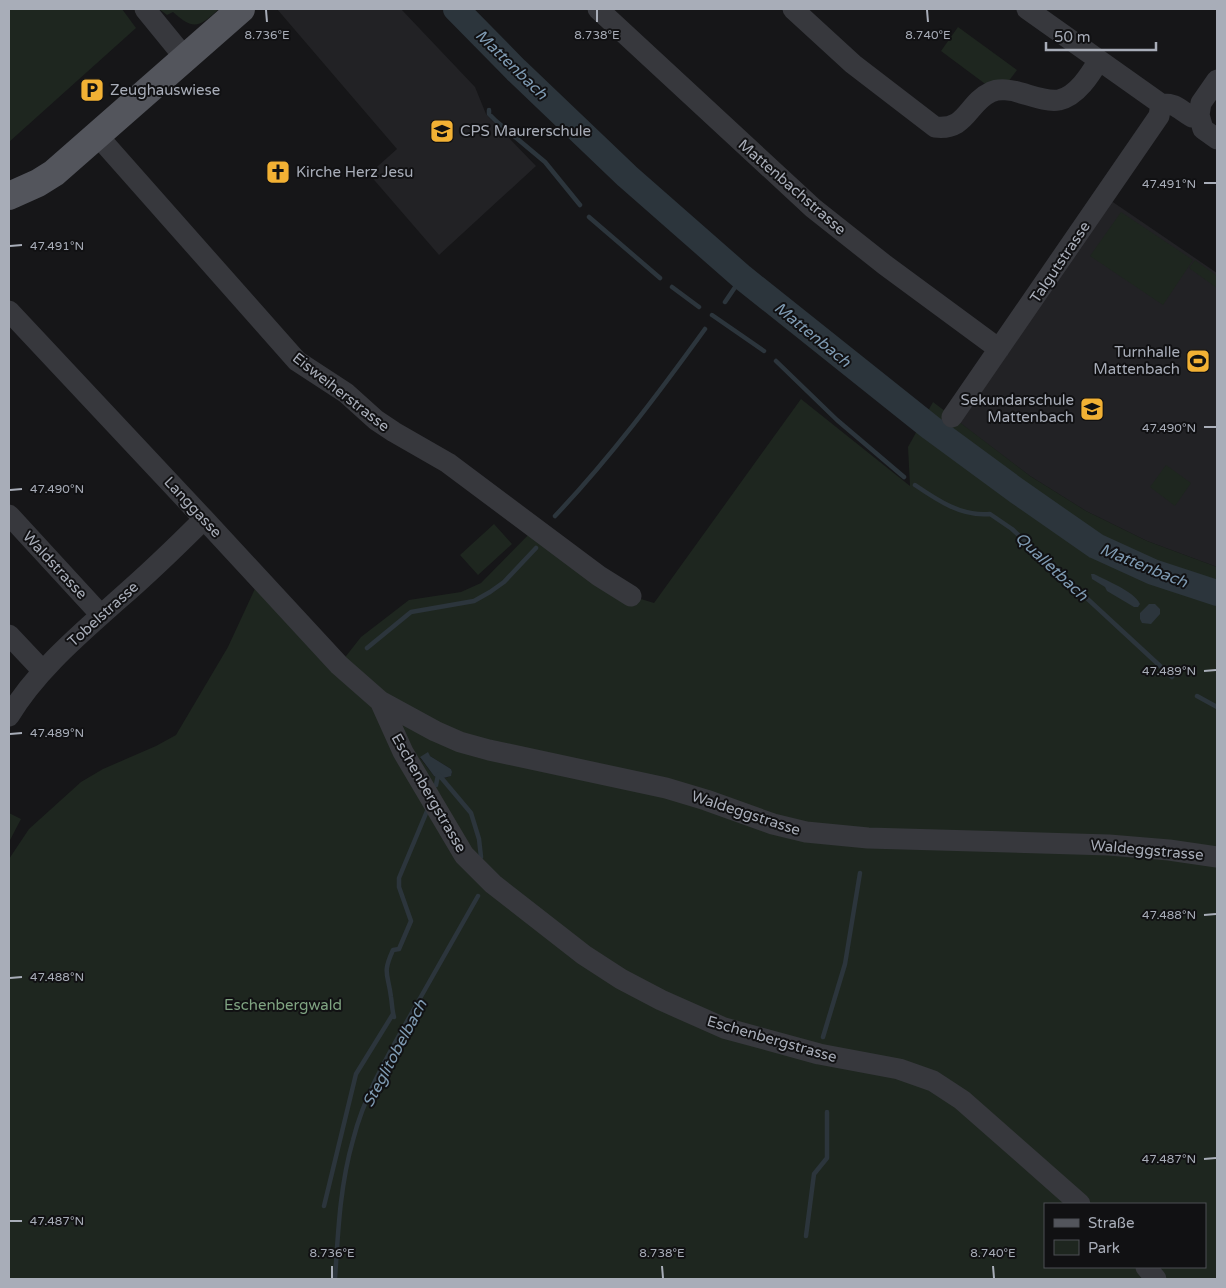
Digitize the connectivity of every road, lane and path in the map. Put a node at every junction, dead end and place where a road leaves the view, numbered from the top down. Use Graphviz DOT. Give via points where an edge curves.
graph roads {
  1 [pos="145,9"];
  2 [pos="241,9"];
  3 [pos="598,9"];
  4 [pos="793,9"];
  5 [pos="1027,9"];
  6 [pos="185,58"];
  7 [pos="1099,60"];
  8 [pos="1217,80"];
  9 [pos="1162,104"];
  10 [pos="1199,115"];
  11 [pos="97,136"];
  12 [pos="1217,139"];
  13 [pos="9,196"];
  14 [pos="9,311"];
  15 [pos="999,349"];
  16 [pos="952,417"];
  17 [pos="9,515"];
  18 [pos="204,519"];
  19 [pos="631,596"];
  20 [pos="101,615"];
  21 [pos="9,635"];
  22 [pos="42,670"];
  23 [pos="380,701"];
  24 [pos="9,716"];
  25 [pos="1217,857"];
  26 [pos="1079,1203"];
  27 [pos="1147,1268"];
  28 [pos="1156,1279"];
  1 -- 6 [label="street"];
  2 -- 6 [label="main road"];
  3 -- 15 [label="street, Mattenbachstrasse" via="813,208"];
  4 -- 7 [label="street" via="853,64 935,127 946,129 959,123 992,92 1012,90 1058,100 1075,92"];
  5 -- 7 [label="street"];
  6 -- 11 [label="main road"];
  7 -- 9 [label="street"];
  8 -- 10 [label="street" via="1201,104"];
  9 -- 10 [label="street" via="1177,106 1192,117"];
  9 -- 15 [label="street, Talgutstrasse" via="1159,116"];
  10 -- 12 [label="street" via="1204,130"];
  11 -- 13 [label="main road" via="54,173"];
  11 -- 19 [label="street, Eisweiherstrasse" via="297,361 346,393 376,420 448,463 599,576"];
  14 -- 18 [label="street, Langgasse"];
  15 -- 16 [label="street, Talgutstrasse"];
  17 -- 20 [label="street, Waldstrasse"];
  18 -- 20 [label="street, Tobelstrasse" via="165,559"];
  18 -- 23 [label="street, Langgasse" via="339,666"];
  20 -- 22 [label="street, Tobelstrasse"];
  21 -- 22 [label="street"];
  22 -- 24 [label="street, Tobelstrasse"];
  23 -- 25 [label="street, Waldeggstrasse" via="418,723 473,746 666,788 806,832 858,838 1108,845"];
  23 -- 26 [label="street, Eschenbergstrasse" via="404,752 464,855 500,890 584,956 661,1000 724,1028 810,1052 899,1069 933,1081 962,1100"];
  27 -- 28 [label="street"];
}
